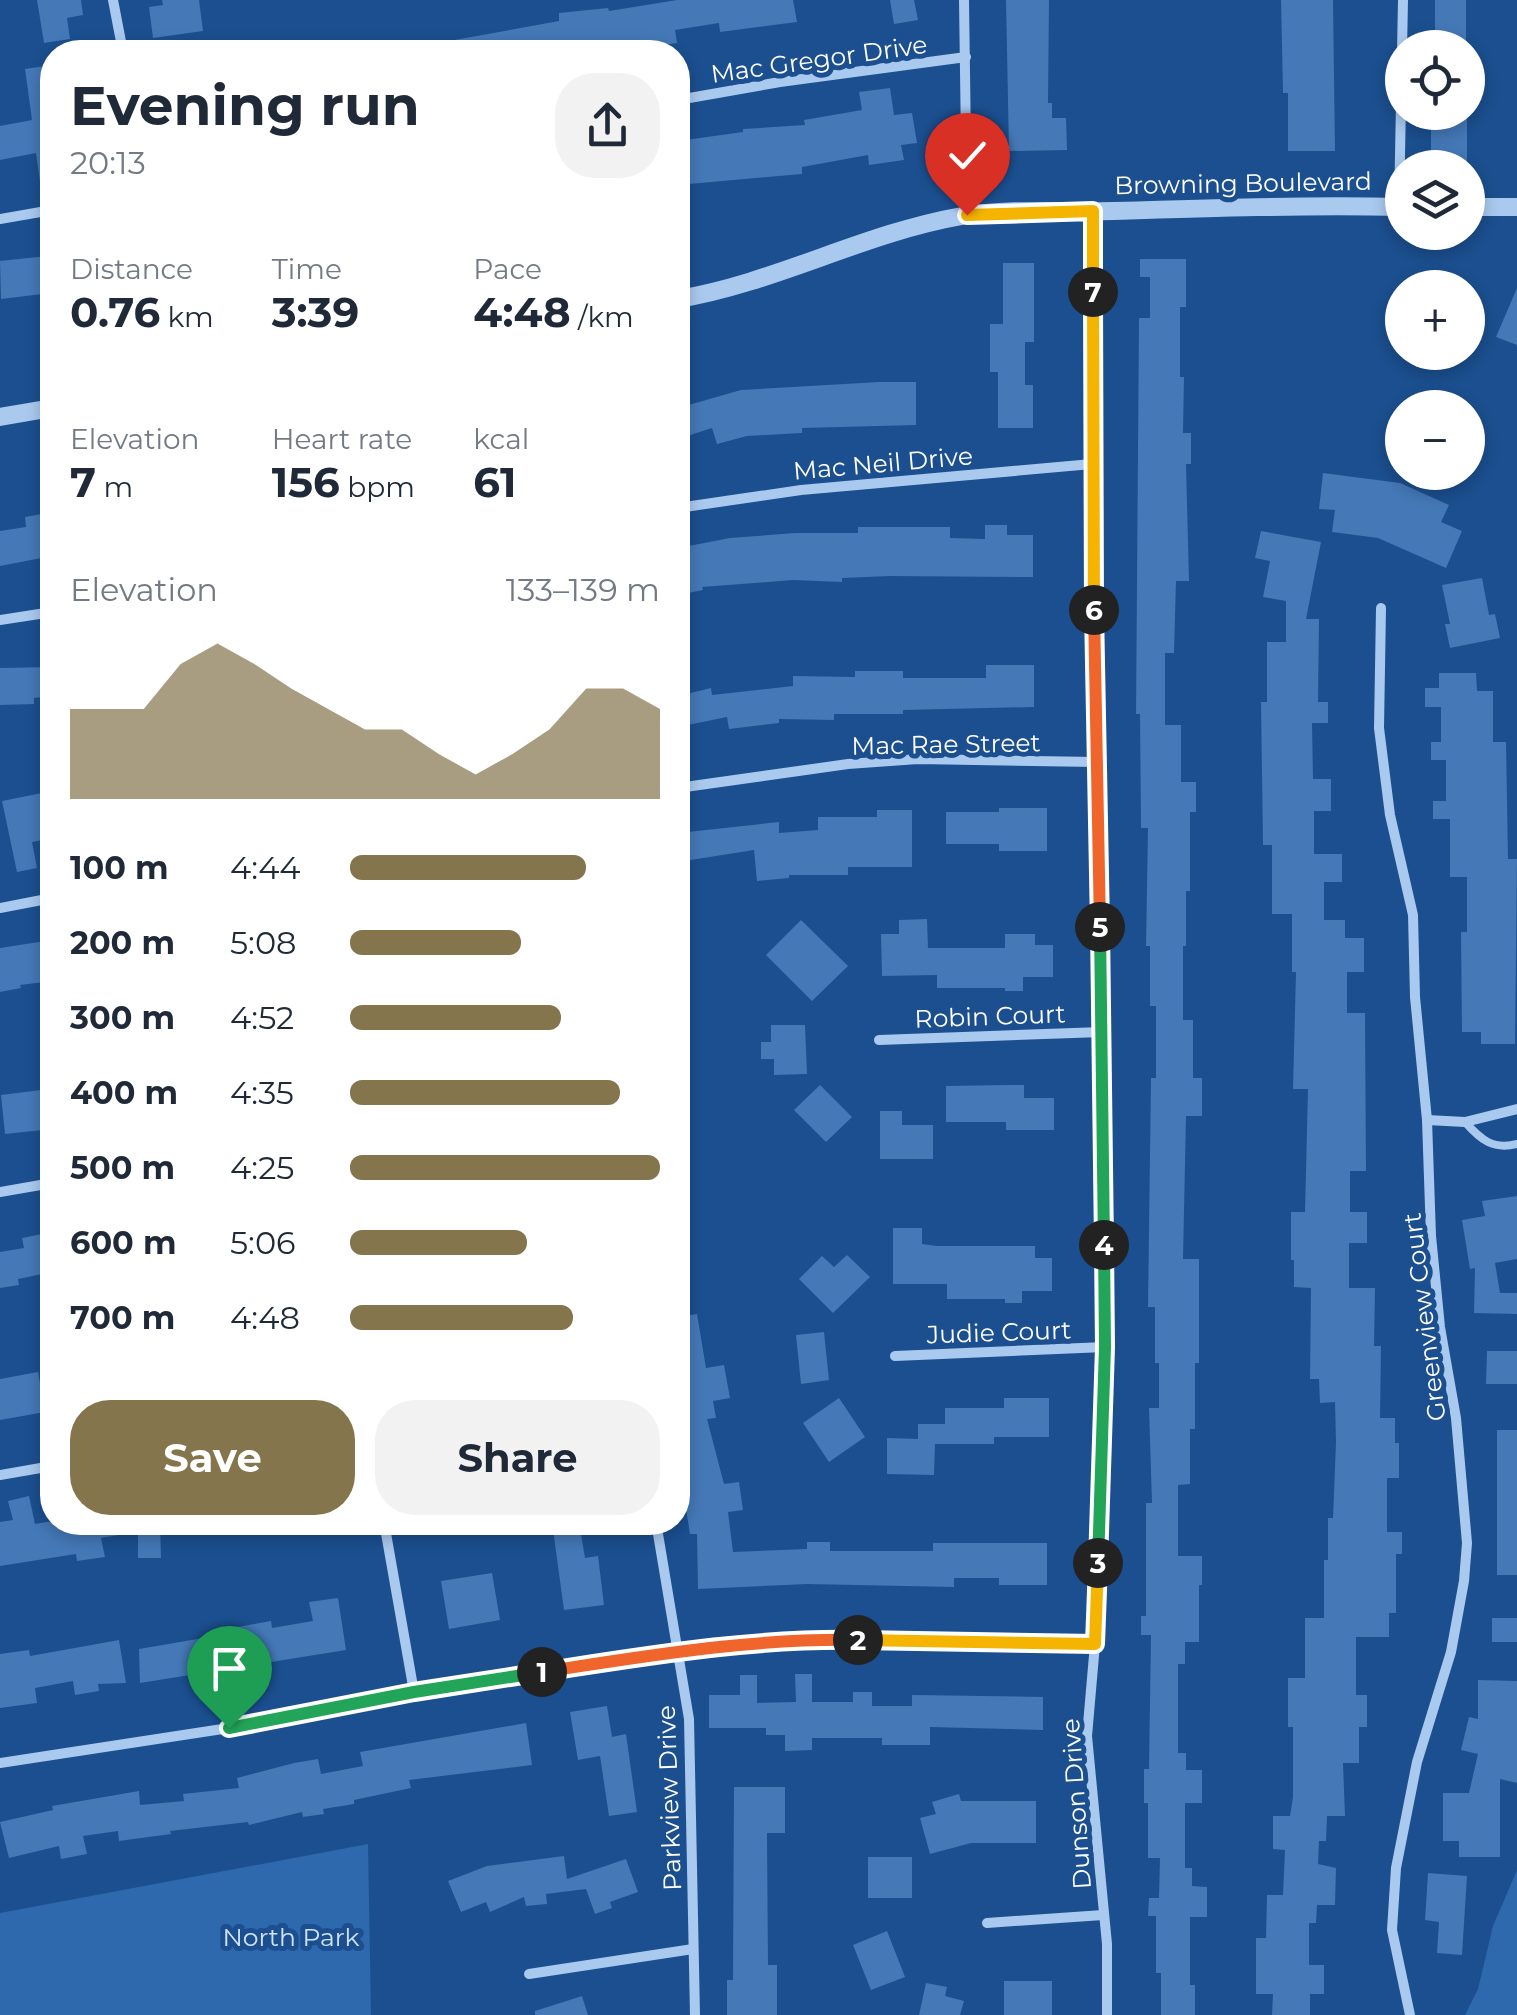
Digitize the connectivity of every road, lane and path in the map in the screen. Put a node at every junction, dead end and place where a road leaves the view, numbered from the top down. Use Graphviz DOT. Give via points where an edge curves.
graph roads {
  1 [pos="113,0"];
  2 [pos="964,0"];
  3 [pos="1403,0"];
  4 [pos="121,40"];
  5 [pos="966,58"];
  6 [pos="690,98"];
  7 [pos="1402,150"];
  8 [pos="1385,206"];
  9 [pos="1485,207"];
  10 [pos="1517,207"];
  11 [pos="1093,211"];
  12 [pos="40,212"];
  13 [pos="967,215"];
  14 [pos="0,220"];
  15 [pos="690,298"];
  16 [pos="40,410"];
  17 [pos="0,417"];
  18 [pos="1092,464"];
  19 [pos="690,506"];
  20 [pos="1382,608"];
  21 [pos="40,614"];
  22 [pos="0,620"];
  23 [pos="1096,762"];
  24 [pos="690,786"];
  25 [pos="40,900"];
  26 [pos="0,908"];
  27 [pos="1102,1032"];
  28 [pos="879,1040"];
  29 [pos="1517,1109"];
  30 [pos="1427,1120"];
  31 [pos="1465,1122"];
  32 [pos="1517,1144"];
  33 [pos="40,1185"];
  34 [pos="0,1192"];
  35 [pos="1105,1347"];
  36 [pos="895,1356"];
  37 [pos="40,1468"];
  38 [pos="0,1474"];
  39 [pos="386,1535"];
  40 [pos="658,1535"];
  41 [pos="1095,1644"];
  42 [pos="679,1651"];
  43 [pos="414,1692"];
  44 [pos="0,1764"];
  45 [pos="1104,1914"];
  46 [pos="987,1923"];
  47 [pos="693,1949"];
  48 [pos="529,1974"];
  49 [pos="694,2015"];
  50 [pos="1107,2015"];
  51 [pos="1410,2015"];
  1 -- 4 [label="street"];
  2 -- 5 [label="street"];
  3 -- 7 [label="street"];
  5 -- 6 [label="street, Mac Gregor Drive"];
  5 -- 13 [label="street"];
  8 -- 11 [label="street, Browning Boulevard"];
  9 -- 10 [label="street"];
  11 -- 13 [label="street, Browning Boulevard"];
  11 -- 18 [label="street, Dunson Drive"];
  12 -- 14 [label="street"];
  13 -- 15 [label="street, Browning Boulevard" via="907,227"];
  16 -- 17 [label="street"];
  18 -- 19 [label="street, Mac Neil Drive"];
  18 -- 23 [label="street, Dunson Drive"];
  20 -- 30 [label="street, Greenview Court" via="1379,728 1413,915"];
  21 -- 22 [label="street"];
  23 -- 24 [label="street, Mac Rae Street" via="918,759"];
  23 -- 27 [label="street, Dunson Drive"];
  25 -- 26 [label="street"];
  27 -- 28 [label="street, Robin Court"];
  27 -- 35 [label="street, Dunson Drive"];
  29 -- 31 [label="street"];
  30 -- 31 [label="street"];
  30 -- 51 [label="street, Greenview Court" via="1431,1236 1468,1543 1451,1652 1417,1762 1396,1868 1392,1930"];
  31 -- 32 [label="lane" via="1500,1148"];
  33 -- 34 [label="street"];
  35 -- 36 [label="street, Judie Court"];
  35 -- 41 [label="street, Dunson Drive"];
  37 -- 38 [label="street"];
  39 -- 43 [label="street"];
  40 -- 42 [label="street, Parkview Drive"];
  41 -- 42 [label="street" via="800,1639"];
  41 -- 45 [label="street, Dunson Drive" via="1086,1736"];
  42 -- 43 [label="street"];
  42 -- 47 [label="street, Parkview Drive" via="689,1719"];
  43 -- 44 [label="street"];
  45 -- 46 [label="street"];
  45 -- 50 [label="street, Dunson Drive"];
  47 -- 48 [label="street"];
  47 -- 49 [label="street, Parkview Drive"];
}
